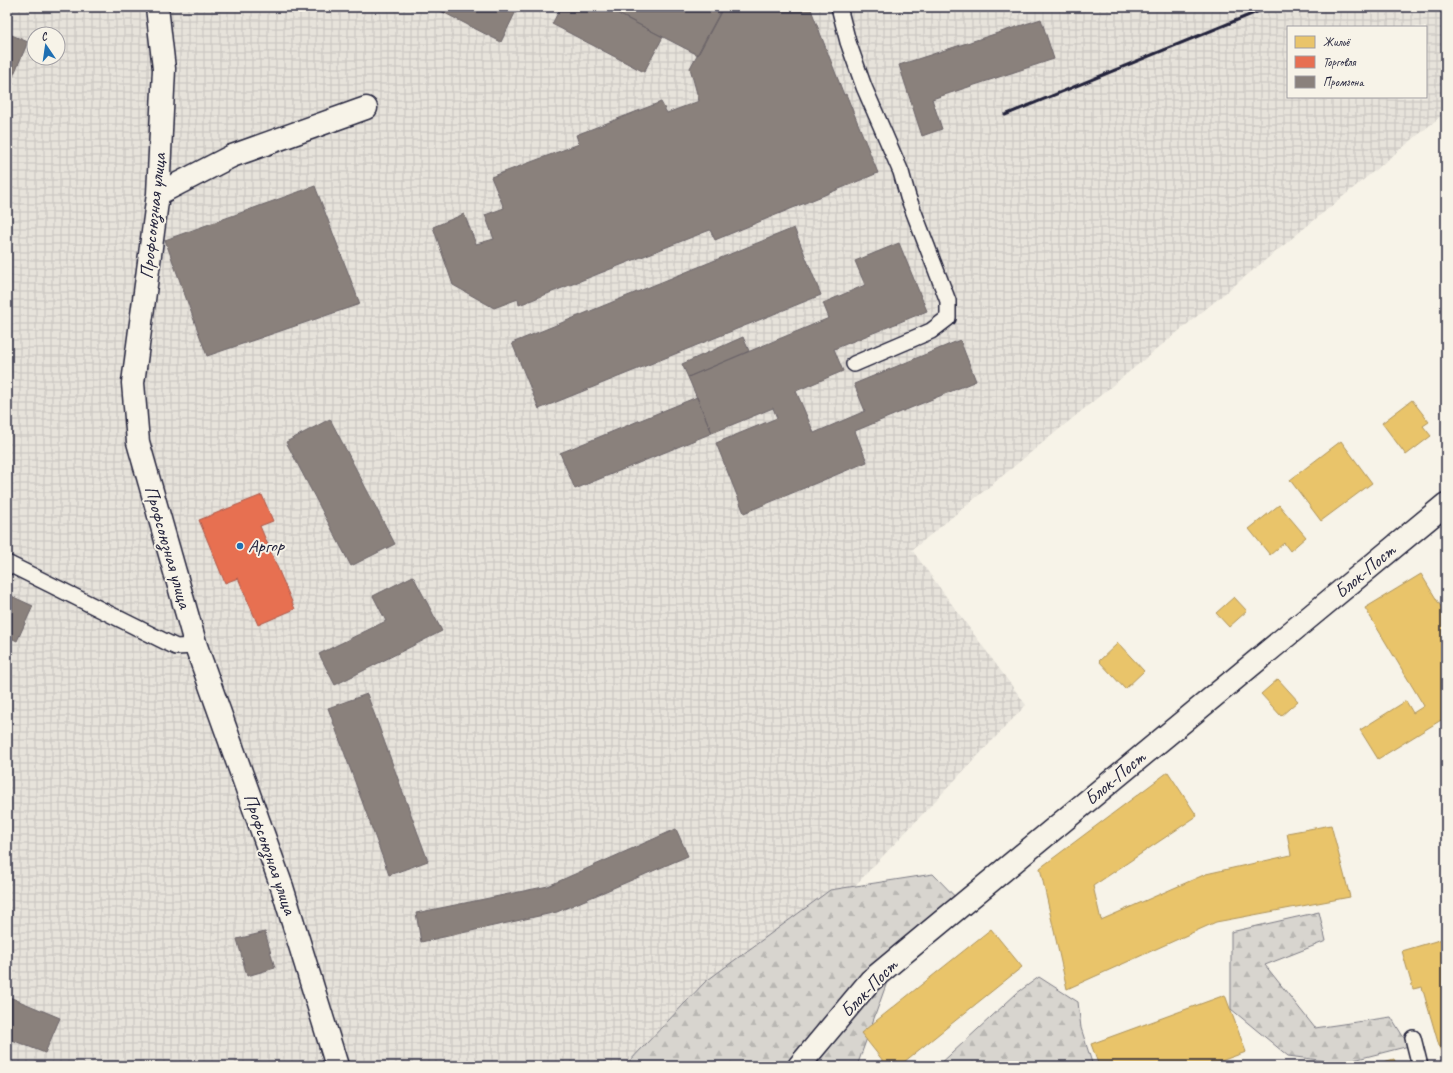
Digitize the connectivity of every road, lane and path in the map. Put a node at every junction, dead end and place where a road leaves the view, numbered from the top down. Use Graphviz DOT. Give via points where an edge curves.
graph roads {
  1 [pos="157,7"];
  2 [pos="839,7"];
  3 [pos="366,108"];
  4 [pos="158,194"];
  5 [pos="854,364"];
  6 [pos="1446,504"];
  7 [pos="7,563"];
  8 [pos="196,646"];
  9 [pos="1413,1038"];
  10 [pos="337,1066"];
  11 [pos="798,1066"];
  12 [pos="1420,1066"];
  1 -- 4 [label="street, Профсоюзная улица" via="164,69"];
  2 -- 5 [label="lane" via="864,86 900,172 948,301 948,318 931,331"];
  3 -- 4 [label="street" via="232,156"];
  4 -- 8 [label="street, Профсоюзная улица" via="133,384 138,442"];
  6 -- 11 [label="street, Блок-Пост" via="870,981"];
  7 -- 8 [label="lane" via="176,647"];
  8 -- 10 [label="street, Профсоюзная улица" via="282,887"];
  9 -- 12 [label="lane"];
}
